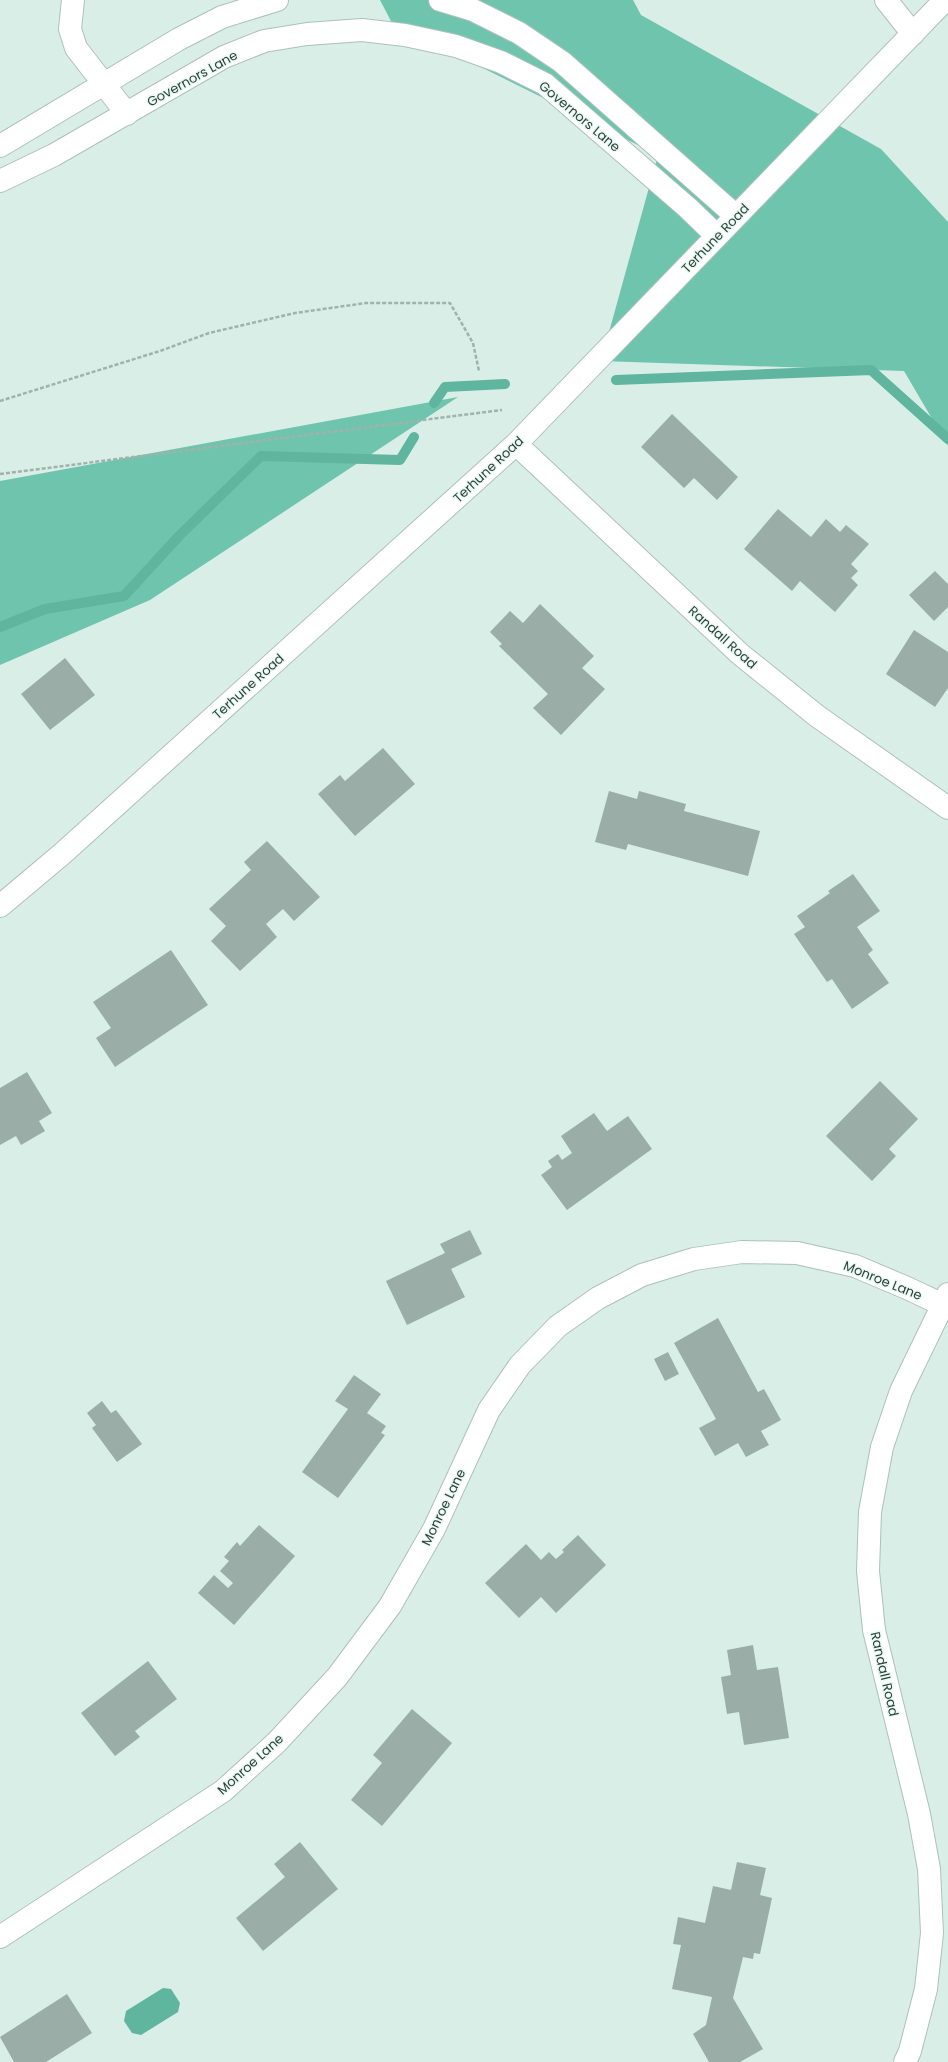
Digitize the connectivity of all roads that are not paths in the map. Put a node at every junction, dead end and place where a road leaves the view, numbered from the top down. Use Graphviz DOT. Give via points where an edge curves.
graph roads {
  1 [pos="73,0"];
  2 [pos="277,0"];
  3 [pos="440,0"];
  4 [pos="886,0"];
  5 [pos="945,0"];
  6 [pos="913,34"];
  7 [pos="103,83"];
  8 [pos="127,114"];
  9 [pos="0,146"];
  10 [pos="0,181"];
  11 [pos="736,216"];
  12 [pos="717,236"];
  13 [pos="516,444"];
  14 [pos="948,808"];
  15 [pos="0,906"];
  16 [pos="945,1300"];
  17 [pos="0,1937"];
  18 [pos="905,2062"];
  1 -- 7 [label="street" via="70,29 76,48"];
  2 -- 7 [label="street" via="222,17 178,39"];
  3 -- 11 [label="street, Governors Lane" via="473,10 519,33 562,62"];
  4 -- 6 [label="street"];
  5 -- 6 [label="street, Terhune Road"];
  6 -- 11 [label="street, Terhune Road"];
  7 -- 8 [label="street"];
  7 -- 9 [label="street"];
  8 -- 10 [label="street, Governors Lane" via="54,155"];
  8 -- 12 [label="street, Governors Lane" via="224,57 264,41 307,34 362,30 405,35 456,46 501,62 545,84"];
  11 -- 12 [label="street, Terhune Road"];
  12 -- 13 [label="street, Terhune Road"];
  13 -- 14 [label="street, Randall Road" via="740,654 817,716"];
  13 -- 15 [label="street, Terhune Road" via="62,854"];
  16 -- 17 [label="street, Monroe Lane" via="855,1266 789,1253 742,1252 694,1259 642,1275 598,1298 558,1326 520,1365 490,1410 434,1529 390,1606 337,1677 277,1742 223,1791"];
  16 -- 18 [label="street, Randall Road" via="897,1405 882,1447 870,1512 868,1572 874,1630 919,1814 929,1870 932,1933 926,1989"];
}
